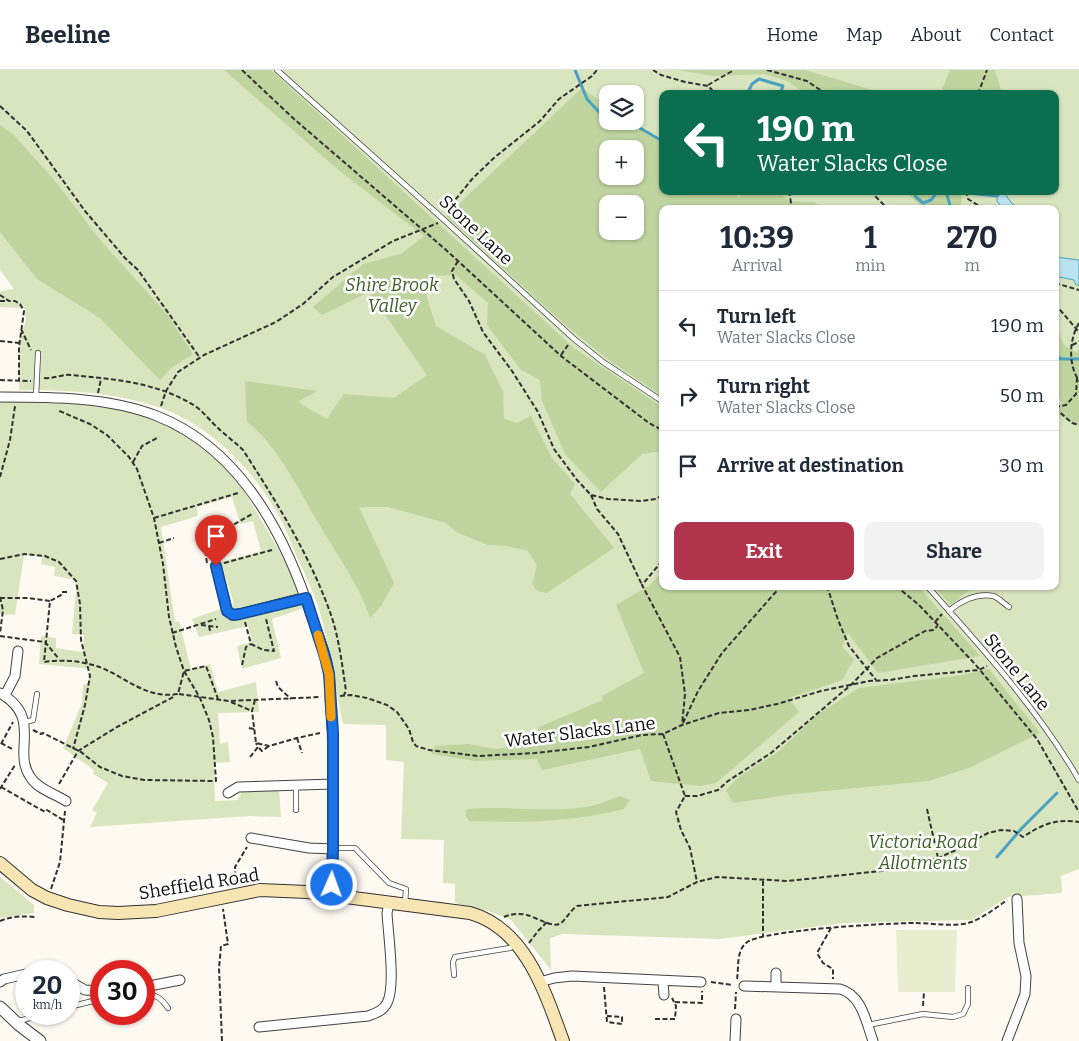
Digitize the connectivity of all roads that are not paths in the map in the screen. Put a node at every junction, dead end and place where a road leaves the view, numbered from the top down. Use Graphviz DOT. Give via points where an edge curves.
graph roads {
  1 [pos="277,70"];
  2 [pos="38,353"];
  3 [pos="0,397"];
  4 [pos="36,398"];
  5 [pos="659,399"];
  6 [pos="215,566"];
  7 [pos="930,590"];
  8 [pos="306,598"];
  9 [pos="1009,608"];
  10 [pos="948,610"];
  11 [pos="18,651"];
  12 [pos="2,694"];
  13 [pos="37,694"];
  14 [pos="28,726"];
  15 [pos="1079,780"];
  16 [pos="296,784"];
  17 [pos="333,784"];
  18 [pos="228,793"];
  19 [pos="66,805"];
  20 [pos="296,810"];
  21 [pos="251,838"];
  22 [pos="333,848"];
  23 [pos="0,863"];
  24 [pos="331,896"];
  25 [pos="1017,899"];
  26 [pos="388,903"];
  27 [pos="405,905"];
  28 [pos="522,944"];
  29 [pos="776,973"];
  30 [pos="454,975"];
  31 [pos="15,976"];
  32 [pos="180,980"];
  33 [pos="663,981"];
  34 [pos="0,982"];
  35 [pos="540,982"];
  36 [pos="704,984"];
  37 [pos="155,985"];
  38 [pos="744,986"];
  39 [pos="776,986"];
  40 [pos="968,988"];
  41 [pos="155,996"];
  42 [pos="668,996"];
  43 [pos="168,1008"];
  44 [pos="1,1010"];
  45 [pos="736,1019"];
  46 [pos="15,1021"];
  47 [pos="20,1025"];
  48 [pos="868,1025"];
  49 [pos="259,1027"];
  50 [pos="40,1041"];
  51 [pos="563,1041"];
  52 [pos="735,1041"];
  53 [pos="874,1041"];
  54 [pos="1007,1041"];
  1 -- 5 [label="lane, Stone Lane" via="573,338"];
  2 -- 4 [label="lane"];
  3 -- 4 [label="street"];
  4 -- 8 [label="street" via="96,402 145,412 175,424 205,443 243,479 258,502 286,550"];
  6 -- 8 [label="street" via="227,611 233,615"];
  7 -- 10 [label="lane, Stone Lane"];
  8 -- 17 [label="street" via="329,674"];
  9 -- 10 [label="lane" via="994,596 975,596"];
  10 -- 15 [label="lane, Stone Lane" via="1047,730"];
  11 -- 12 [label="street" via="15,676"];
  12 -- 14 [label="street" via="14,702"];
  13 -- 14 [label="lane" via="33,720"];
  14 -- 19 [label="street" via="25,760 29,776"];
  16 -- 17 [label="street"];
  16 -- 18 [label="street" via="238,787"];
  16 -- 20 [label="lane"];
  17 -- 22 [label="street"];
  21 -- 22 [label="street" via="309,848"];
  22 -- 24 [label="street"];
  22 -- 27 [label="lane" via="355,848 389,883 406,889"];
  23 -- 24 [label="main road, Sheffield Road" via="32,890 47,898 99,912 137,913 178,908 260,890"];
  24 -- 26 [label="main road, Sheffield Road"];
  25 -- 54 [label="street" via="1019,944 1026,976 1025,994"];
  26 -- 27 [label="main road, Sheffield Road"];
  26 -- 49 [label="street" via="392,987 382,1010 368,1016"];
  27 -- 28 [label="main road, Sheffield Road" via="483,917"];
  28 -- 30 [label="lane" via="455,957"];
  28 -- 35 [label="main road, Sheffield Road"];
  29 -- 39 [label="street"];
  31 -- 34 [label="street"];
  32 -- 37 [label="street"];
  33 -- 35 [label="street" via="572,976"];
  33 -- 36 [label="street"];
  33 -- 42 [label="street"];
  35 -- 51 [label="main road, Sheffield Road"];
  38 -- 39 [label="street"];
  39 -- 48 [label="street" via="848,991 858,1000"];
  40 -- 48 [label="lane" via="968,1004 963,1014 953,1017 923,1014"];
  41 -- 43 [label="lane"];
  44 -- 46 [label="street"];
  45 -- 52 [label="street"];
  47 -- 50 [label="street"];
  48 -- 53 [label="street"];
}
